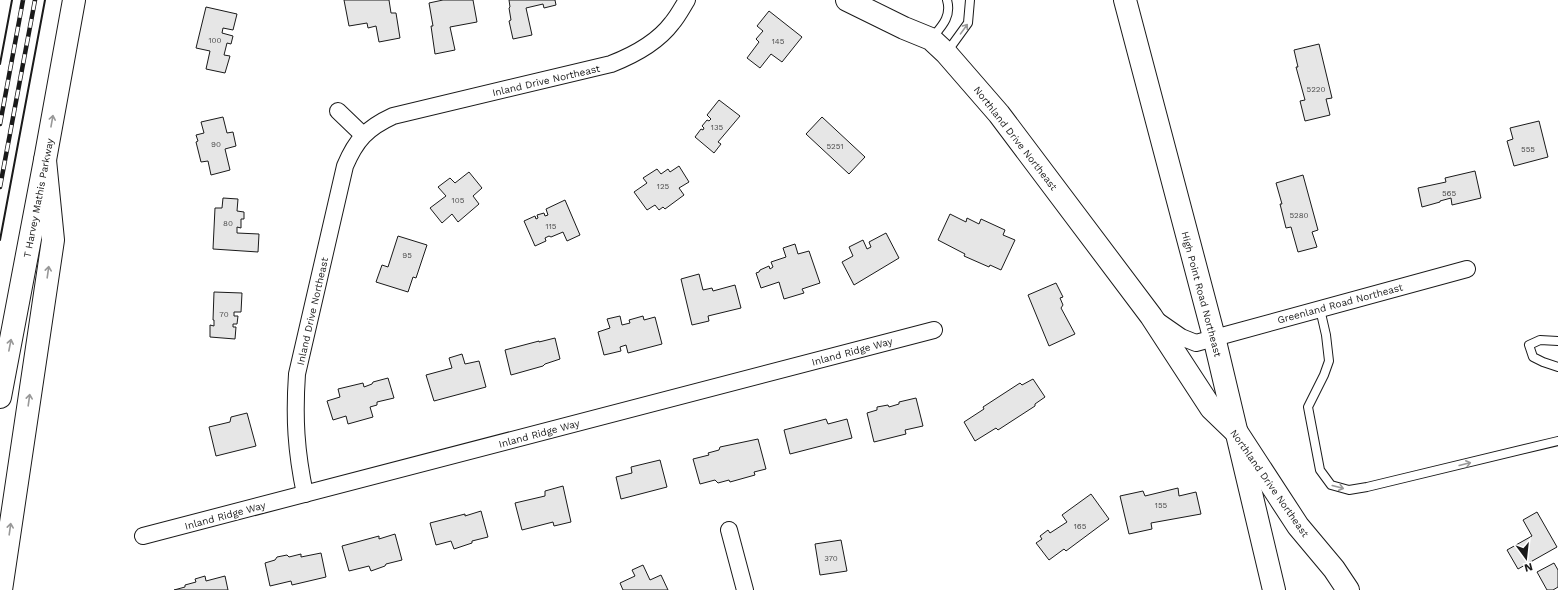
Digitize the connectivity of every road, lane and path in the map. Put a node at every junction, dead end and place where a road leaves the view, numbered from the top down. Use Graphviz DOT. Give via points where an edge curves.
graph roads {
  1 [pos="74,0"];
  2 [pos="687,0"];
  3 [pos="847,0"];
  4 [pos="947,0"];
  5 [pos="970,0"];
  6 [pos="1125,0"];
  7 [pos="931,39"];
  8 [pos="946,53"];
  9 [pos="338,111"];
  10 [pos="363,135"];
  11 [pos="46,160"];
  12 [pos="1467,269"];
  13 [pos="1320,308"];
  14 [pos="1151,316"];
  15 [pos="934,330"];
  16 [pos="1214,337"];
  17 [pos="1558,341"];
  18 [pos="1558,367"];
  19 [pos="0,397"];
  20 [pos="1238,434"];
  21 [pos="1558,441"];
  22 [pos="305,494"];
  23 [pos="729,530"];
  24 [pos="143,536"];
  25 [pos="1,590"];
  26 [pos="745,590"];
  27 [pos="1274,590"];
  28 [pos="1348,590"];
  11 -- 1 [label="main road, T Harvey Mathis Parkway, one-way"];
  2 -- 10 [label="street, Inland Drive Northeast" via="671,25 648,46 631,56 611,64 393,116"];
  3 -- 7 [label="main road, Northland Drive Northeast"];
  4 -- 7 [label="lane" via="949,7 945,22"];
  8 -- 5 [label="lane, one-way" via="968,23"];
  6 -- 16 [label="main road, High Point Road Northeast"];
  7 -- 8 [label="main road, Northland Drive Northeast"];
  8 -- 14 [label="main road, Northland Drive Northeast" via="999,114"];
  9 -- 10 [label="street"];
  10 -- 22 [label="street, Inland Drive Northeast" via="345,166 297,374 296,434"];
  19 -- 11 [label="main road, T Harvey Mathis Parkway, one-way"];
  25 -- 11 [label="main road, one-way" via="53,240"];
  12 -- 13 [label="street, Greenland Road Northeast"];
  13 -- 16 [label="street, Greenland Road Northeast"];
  13 -- 21 [label="lane, one-way" via="1329,361 1308,408 1320,470 1331,485 1349,490 1367,488"];
  14 -- 16 [label="street, Northland Drive Northeast" via="1181,337 1196,343"];
  14 -- 20 [label="main road, Northland Drive Northeast" via="1211,408"];
  15 -- 22 [label="street, Inland Ridge Way"];
  16 -- 20 [label="main road, High Point Road Northeast"];
  17 -- 18 [label="lane" via="1540,340 1530,345 1533,357"];
  20 -- 27 [label="main road, High Point Road Northeast"];
  20 -- 28 [label="main road, Northland Drive Northeast" via="1298,526"];
  22 -- 24 [label="street, Inland Ridge Way"];
  23 -- 26 [label="street"];
}
